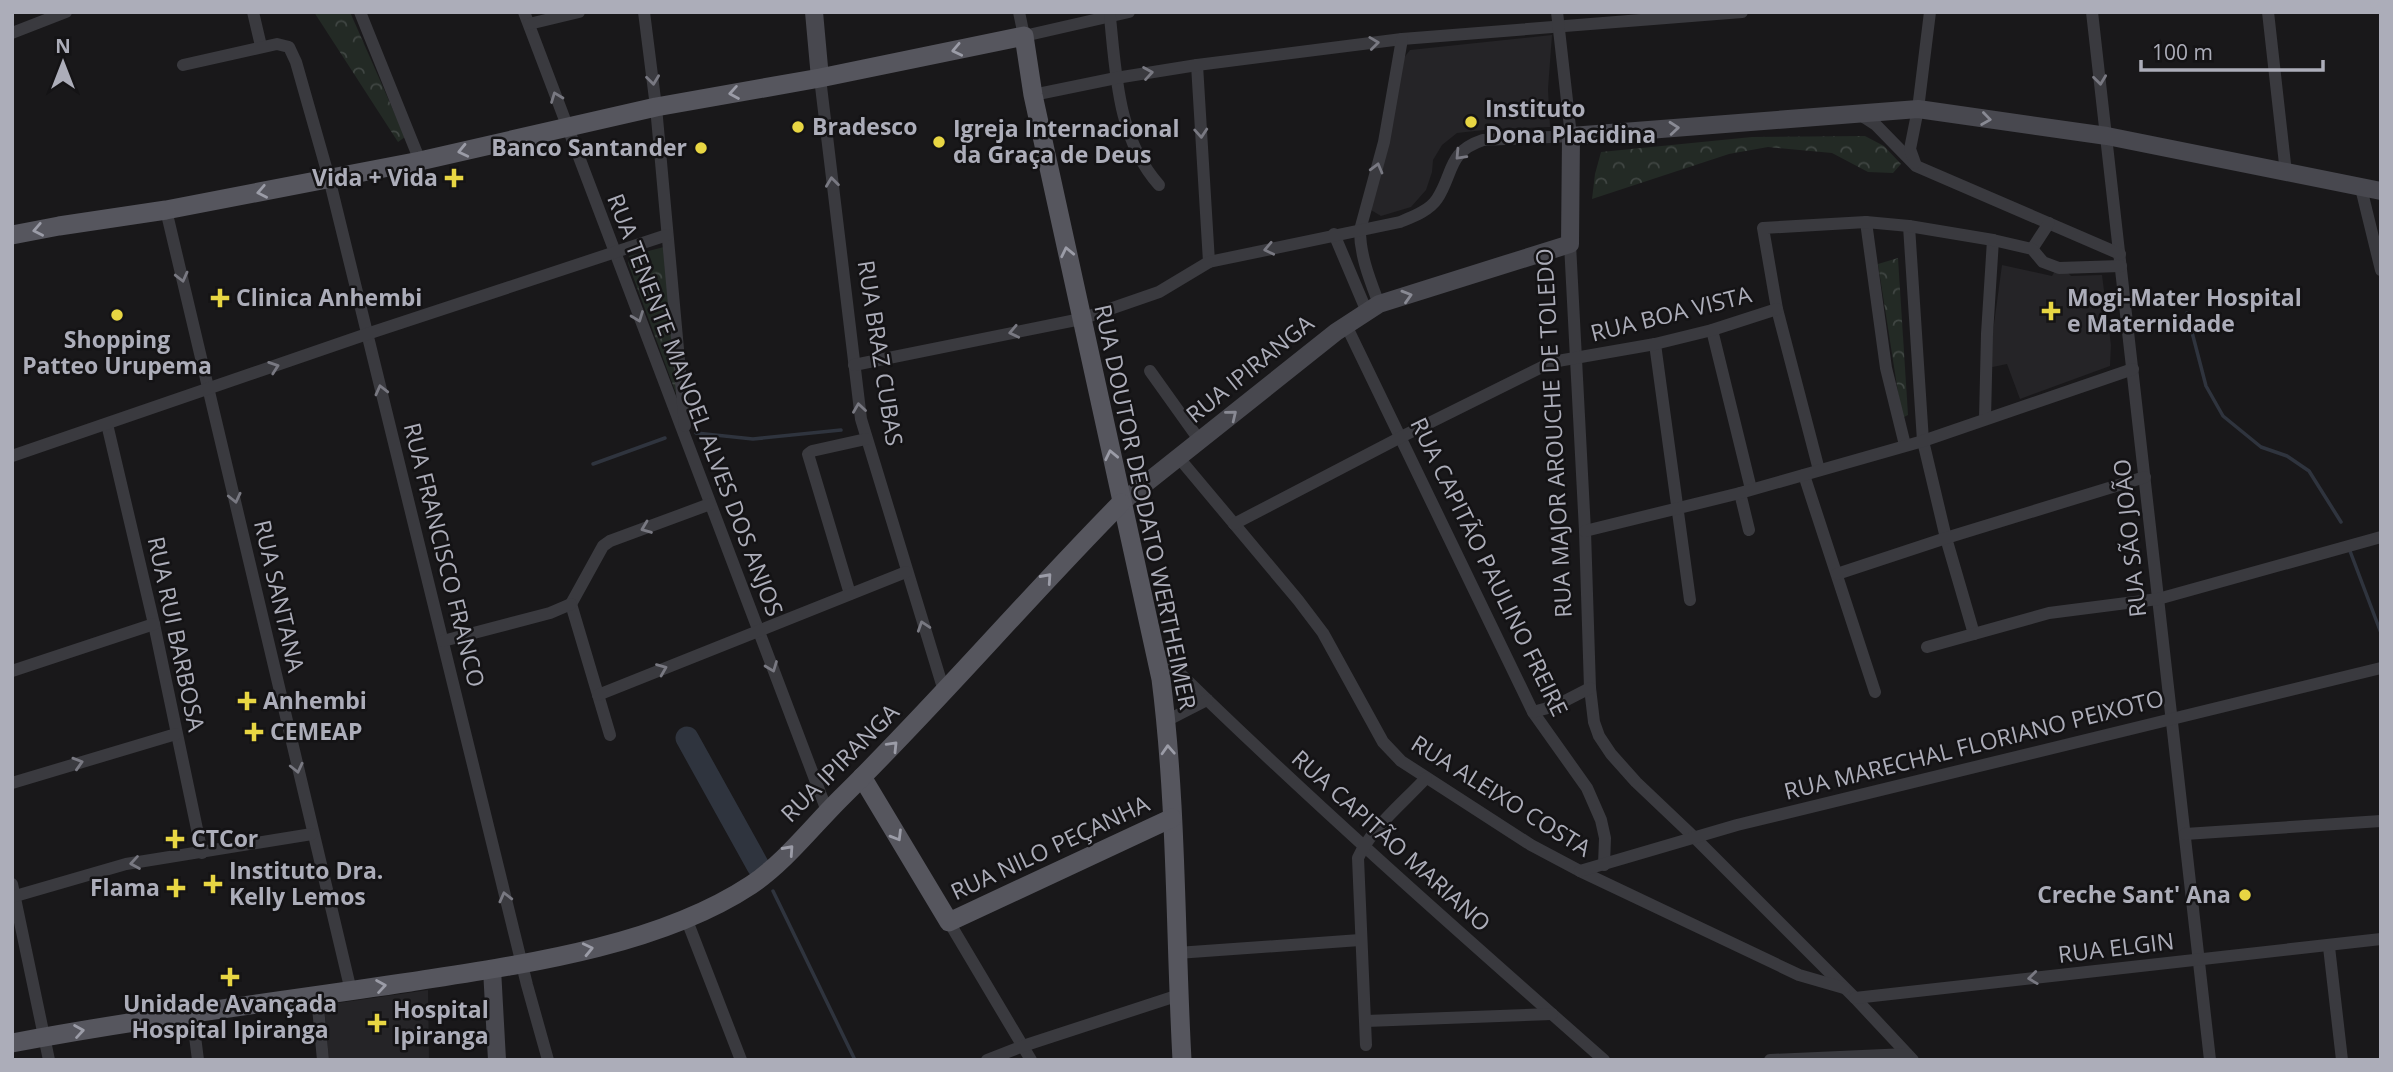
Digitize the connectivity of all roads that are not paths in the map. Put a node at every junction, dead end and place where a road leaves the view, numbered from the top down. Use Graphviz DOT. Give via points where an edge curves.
graph roads {
  1 [pos="66,12"];
  2 [pos="253,12"];
  3 [pos="360,12"];
  4 [pos="579,12"];
  5 [pos="644,12"];
  6 [pos="814,12"];
  7 [pos="1019,12"];
  8 [pos="1129,12"];
  9 [pos="1557,12"];
  10 [pos="1742,12"];
  11 [pos="1930,12"];
  12 [pos="2092,12"];
  13 [pos="2268,12"];
  14 [pos="1110,17"];
  15 [pos="526,18"];
  16 [pos="1559,27"];
  17 [pos="12,33"];
  18 [pos="1024,36"];
  19 [pos="1402,39"];
  20 [pos="261,46"];
  21 [pos="183,65"];
  22 [pos="1197,65"];
  23 [pos="820,78"];
  24 [pos="1116,78"];
  25 [pos="1033,95"];
  26 [pos="656,107"];
  27 [pos="1918,110"];
  28 [pos="1860,114"];
  29 [pos="567,128"];
  30 [pos="1606,133"];
  31 [pos="1571,136"];
  32 [pos="2107,136"];
  33 [pos="420,161"];
  34 [pos="1916,166"];
  35 [pos="2286,173"];
  36 [pos="1570,175"];
  37 [pos="329,178"];
  38 [pos="1159,185"];
  39 [pos="2361,188"];
  40 [pos="2381,191"];
  41 [pos="166,211"];
  42 [pos="1365,214"];
  43 [pos="1400,222"];
  44 [pos="1866,222"];
  45 [pos="2049,223"];
  46 [pos="1909,226"];
  47 [pos="1360,230"];
  48 [pos="1334,234"];
  49 [pos="12,235"];
  50 [pos="667,235"];
  51 [pos="1993,240"];
  52 [pos="1570,244"];
  53 [pos="2032,249"];
  54 [pos="614,253"];
  55 [pos="2120,260"];
  56 [pos="1209,262"];
  57 [pos="2381,270"];
  58 [pos="1373,308"];
  59 [pos="1777,309"];
  60 [pos="1081,319"];
  61 [pos="1346,325"];
  62 [pos="1712,331"];
  63 [pos="368,334"];
  64 [pos="1655,344"];
  65 [pos="1575,358"];
  66 [pos="854,365"];
  67 [pos="2133,369"];
  68 [pos="1150,371"];
  69 [pos="210,389"];
  70 [pos="1985,419"];
  71 [pos="107,424"];
  72 [pos="1401,437"];
  73 [pos="866,439"];
  74 [pos="1200,441"];
  75 [pos="1923,441"];
  76 [pos="1905,445"];
  77 [pos="688,448"];
  78 [pos="12,456"];
  79 [pos="1178,458"];
  80 [pos="1819,470"];
  81 [pos="1804,475"];
  82 [pos="2145,477"];
  83 [pos="1746,491"];
  84 [pos="1121,503"];
  85 [pos="710,504"];
  86 [pos="1676,508"];
  87 [pos="1234,524"];
  88 [pos="1749,530"];
  89 [pos="1585,531"];
  90 [pos="2381,537"];
  91 [pos="1945,538"];
  92 [pos="906,572"];
  93 [pos="1837,574"];
  94 [pos="850,594"];
  95 [pos="1690,600"];
  96 [pos="2158,600"];
  97 [pos="571,604"];
  98 [pos="154,624"];
  99 [pos="758,630"];
  100 [pos="1974,634"];
  101 [pos="443,641"];
  102 [pos="1927,647"];
  103 [pos="1155,648"];
  104 [pos="2381,668"];
  105 [pos="12,671"];
  106 [pos="1590,688"];
  107 [pos="944,691"];
  108 [pos="1875,692"];
  109 [pos="598,695"];
  110 [pos="1207,700"];
  111 [pos="1533,712"];
  112 [pos="2172,718"];
  113 [pos="1166,721"];
  114 [pos="176,734"];
  115 [pos="610,735"];
  116 [pos="862,777"];
  117 [pos="1426,778"];
  118 [pos="12,783"];
  119 [pos="827,811"];
  120 [pos="1172,818"];
  121 [pos="2381,821"];
  122 [pos="312,834"];
  123 [pos="2185,834"];
  124 [pos="1695,838"];
  125 [pos="1364,845"];
  126 [pos="202,853"];
  127 [pos="1604,865"];
  128 [pos="1580,872"];
  129 [pos="13,892"];
  130 [pos="686,918"];
  131 [pos="949,922"];
  132 [pos="2381,939"];
  133 [pos="1360,940"];
  134 [pos="2329,947"];
  135 [pos="1177,953"];
  136 [pos="2199,959"];
  137 [pos="521,963"];
  138 [pos="492,969"];
  139 [pos="1844,988"];
  140 [pos="351,991"];
  141 [pos="1178,995"];
  142 [pos="317,997"];
  143 [pos="1855,998"];
  144 [pos="192,1013"];
  145 [pos="1552,1014"];
  146 [pos="1366,1021"];
  147 [pos="44,1037"];
  148 [pos="12,1043"];
  149 [pos="1366,1045"];
  150 [pos="1023,1046"];
  151 [pos="1910,1057"];
  152 [pos="49,1060"];
  153 [pos="198,1060"];
  154 [pos="323,1060"];
  155 [pos="497,1060"];
  156 [pos="548,1060"];
  157 [pos="741,1060"];
  158 [pos="987,1060"];
  159 [pos="1031,1060"];
  160 [pos="1182,1060"];
  161 [pos="1604,1060"];
  162 [pos="1770,1060"];
  163 [pos="2210,1060"];
  164 [pos="2342,1060"];
  1 -- 17 [label="street"];
  2 -- 20 [label="street"];
  3 -- 33 [label="street"];
  4 -- 15 [label="street"];
  5 -- 26 [label="street, one-way"];
  6 -- 23 [label="main road, RUA BRAZ CUBAS"];
  7 -- 18 [label="street, RUA DOUTOR DEODATO WERTHEIMER"];
  8 -- 14 [label="street"];
  9 -- 16 [label="street, RUA MAJOR AROUCHE DE TOLEDO"];
  10 -- 16 [label="street"];
  11 -- 27 [label="street"];
  12 -- 32 [label="street, RUA SÃO JOÃO, one-way"];
  13 -- 35 [label="street"];
  14 -- 18 [label="street"];
  14 -- 24 [label="street"];
  29 -- 15 [label="street, RUA TENENTE MANOEL ALVES DOS ANJOS, one-way"];
  16 -- 19 [label="street"];
  16 -- 31 [label="street, RUA MAJOR AROUCHE DE TOLEDO"];
  18 -- 23 [label="main road, one-way"];
  18 -- 25 [label="main road, RUA DOUTOR DEODATO WERTHEIMER"];
  22 -- 19 [label="street, one-way"];
  42 -- 19 [label="street, one-way" via="1384,142"];
  20 -- 21 [label="street"];
  20 -- 37 [label="street, RUA FRANCISCO FRANCO" via="289,47"];
  24 -- 22 [label="street, one-way"];
  22 -- 56 [label="street, one-way"];
  23 -- 26 [label="main road, one-way"];
  66 -- 23 [label="street, RUA BRAZ CUBAS, one-way"];
  24 -- 25 [label="street"];
  24 -- 38 [label="street" via="1135,148"];
  60 -- 25 [label="main road, RUA DOUTOR DEODATO WERTHEIMER, one-way"];
  26 -- 29 [label="main road"];
  26 -- 50 [label="street"];
  27 -- 28 [label="main road"];
  27 -- 32 [label="main road, one-way"];
  27 -- 34 [label="street" via="1910,149"];
  30 -- 28 [label="main road, one-way"];
  28 -- 34 [label="street" via="1877,125"];
  29 -- 33 [label="main road, one-way"];
  29 -- 54 [label="street, RUA TENENTE MANOEL ALVES DOS ANJOS"];
  30 -- 31 [label="main road"];
  30 -- 36 [label="main road, RUA MAJOR AROUCHE DE TOLEDO" via="1579,148"];
  31 -- 36 [label="main road, RUA MAJOR AROUCHE DE TOLEDO"];
  31 -- 43 [label="street, one-way" via="1472,144 1452,163 1437,200"];
  32 -- 35 [label="main road"];
  32 -- 55 [label="street, RUA SÃO JOÃO"];
  33 -- 37 [label="main road"];
  34 -- 45 [label="street"];
  35 -- 39 [label="main road"];
  36 -- 52 [label="main road, RUA MAJOR AROUCHE DE TOLEDO"];
  37 -- 41 [label="main road, one-way"];
  37 -- 63 [label="street, RUA FRANCISCO FRANCO"];
  39 -- 40 [label="main road"];
  39 -- 57 [label="street"];
  41 -- 49 [label="main road, one-way"];
  41 -- 69 [label="street, RUA SANTANA, one-way"];
  42 -- 43 [label="street"];
  42 -- 47 [label="street"];
  43 -- 47 [label="street"];
  44 -- 46 [label="street"];
  44 -- 59 [label="street" via="1763,228"];
  44 -- 76 [label="street" via="1886,368"];
  45 -- 53 [label="street"];
  45 -- 55 [label="street"];
  46 -- 51 [label="street"];
  46 -- 75 [label="street"];
  47 -- 48 [label="street"];
  47 -- 58 [label="street"];
  48 -- 56 [label="street, one-way"];
  48 -- 58 [label="street"];
  50 -- 54 [label="street"];
  50 -- 77 [label="street"];
  51 -- 53 [label="street"];
  51 -- 70 [label="street"];
  58 -- 52 [label="main road, RUA IPIRANGA, one-way"];
  52 -- 65 [label="street, RUA MAJOR AROUCHE DE TOLEDO"];
  53 -- 55 [label="street" via="2043,262 2059,268"];
  54 -- 63 [label="street"];
  54 -- 77 [label="street, RUA TENENTE MANOEL ALVES DOS ANJOS, one-way"];
  55 -- 67 [label="street, RUA SÃO JOÃO"];
  56 -- 60 [label="street" via="1159,292"];
  58 -- 61 [label="main road, RUA IPIRANGA"];
  59 -- 62 [label="street, RUA BOA VISTA"];
  59 -- 80 [label="street"];
  60 -- 66 [label="street, one-way"];
  84 -- 60 [label="main road, RUA DOUTOR DEODATO WERTHEIMER, one-way"];
  61 -- 72 [label="street, RUA CAPITÃO PAULINO FREIRE"];
  74 -- 61 [label="main road, RUA IPIRANGA, one-way"];
  62 -- 64 [label="street, RUA BOA VISTA"];
  62 -- 83 [label="street"];
  69 -- 63 [label="street, one-way"];
  101 -- 63 [label="street, RUA FRANCISCO FRANCO, one-way"];
  64 -- 65 [label="street, RUA BOA VISTA"];
  64 -- 86 [label="street"];
  65 -- 72 [label="street, RUA BOA VISTA" via="1552,362"];
  65 -- 89 [label="street, RUA MAJOR AROUCHE DE TOLEDO"];
  73 -- 66 [label="street, RUA BRAZ CUBAS, one-way"];
  67 -- 70 [label="street"];
  67 -- 82 [label="street, RUA SÃO JOÃO"];
  68 -- 74 [label="street"];
  69 -- 71 [label="street"];
  69 -- 122 [label="street, RUA SANTANA, one-way"];
  70 -- 75 [label="street"];
  71 -- 78 [label="street"];
  71 -- 98 [label="street, RUA RUI BARBOSA"];
  72 -- 87 [label="street, RUA BOA VISTA"];
  72 -- 111 [label="street, RUA CAPITÃO PAULINO FREIRE"];
  73 -- 92 [label="street, RUA BRAZ CUBAS"];
  73 -- 94 [label="street" via="808,454"];
  74 -- 79 [label="main road, RUA IPIRANGA"];
  75 -- 76 [label="street"];
  75 -- 91 [label="street"];
  76 -- 80 [label="street"];
  77 -- 85 [label="street, RUA TENENTE MANOEL ALVES DOS ANJOS"];
  79 -- 84 [label="main road, RUA IPIRANGA"];
  79 -- 87 [label="street, RUA ALEIXO COSTA"];
  80 -- 81 [label="street"];
  81 -- 83 [label="street"];
  81 -- 93 [label="street"];
  82 -- 91 [label="street"];
  82 -- 96 [label="street, RUA SÃO JOÃO"];
  83 -- 86 [label="street"];
  83 -- 88 [label="street"];
  84 -- 103 [label="main road, RUA DOUTOR DEODATO WERTHEIMER"];
  107 -- 84 [label="main road, RUA IPIRANGA, one-way"];
  85 -- 97 [label="street, one-way" via="603,546"];
  85 -- 99 [label="street, RUA TENENTE MANOEL ALVES DOS ANJOS"];
  86 -- 89 [label="street"];
  86 -- 95 [label="street"];
  87 -- 117 [label="street, RUA ALEIXO COSTA" via="1323,633 1383,742"];
  89 -- 106 [label="street, RUA MAJOR AROUCHE DE TOLEDO"];
  90 -- 96 [label="street"];
  91 -- 93 [label="street"];
  91 -- 100 [label="street"];
  92 -- 94 [label="street"];
  107 -- 92 [label="street, RUA BRAZ CUBAS, one-way"];
  93 -- 108 [label="street"];
  94 -- 99 [label="street"];
  96 -- 100 [label="street" via="2049,613"];
  96 -- 112 [label="street, RUA SÃO JOÃO"];
  97 -- 101 [label="street"];
  97 -- 109 [label="street"];
  98 -- 105 [label="street"];
  98 -- 114 [label="street, RUA RUI BARBOSA"];
  109 -- 99 [label="street, one-way"];
  99 -- 119 [label="street, RUA TENENTE MANOEL ALVES DOS ANJOS, one-way"];
  100 -- 102 [label="street"];
  137 -- 101 [label="street, RUA FRANCISCO FRANCO, one-way"];
  103 -- 110 [label="street, RUA CAPITÃO MARIANO"];
  103 -- 113 [label="main road, RUA DOUTOR DEODATO WERTHEIMER"];
  104 -- 112 [label="street, RUA MARECHAL FLORIANO PEIXOTO"];
  106 -- 111 [label="street"];
  106 -- 124 [label="street, RUA MAJOR AROUCHE DE TOLEDO" via="1594,722 1611,754"];
  116 -- 107 [label="main road, RUA IPIRANGA, one-way"];
  109 -- 115 [label="street"];
  110 -- 113 [label="street"];
  110 -- 125 [label="street, RUA CAPITÃO MARIANO"];
  111 -- 127 [label="street, RUA CAPITÃO PAULINO FREIRE" via="1596,807 1605,838"];
  112 -- 123 [label="street, RUA SÃO JOÃO"];
  112 -- 124 [label="street, RUA MARECHAL FLORIANO PEIXOTO"];
  120 -- 113 [label="main road, RUA DOUTOR DEODATO WERTHEIMER, one-way"];
  118 -- 114 [label="street, one-way"];
  114 -- 126 [label="street, RUA RUI BARBOSA"];
  116 -- 119 [label="main road, RUA IPIRANGA"];
  116 -- 131 [label="main road, one-way"];
  117 -- 125 [label="street"];
  117 -- 128 [label="street, RUA ALEIXO COSTA"];
  130 -- 119 [label="main road, RUA IPIRANGA, one-way" via="736,894 769,871"];
  120 -- 131 [label="main road, RUA NILO PEÇANHA"];
  120 -- 135 [label="main road, RUA DOUTOR DEODATO WERTHEIMER"];
  121 -- 123 [label="street"];
  122 -- 126 [label="street"];
  122 -- 140 [label="street, RUA SANTANA"];
  123 -- 136 [label="street, RUA SÃO JOÃO"];
  124 -- 127 [label="street, RUA MARECHAL FLORIANO PEIXOTO"];
  124 -- 139 [label="street, RUA MAJOR AROUCHE DE TOLEDO"];
  125 -- 133 [label="street" via="1357,872"];
  125 -- 145 [label="street, RUA CAPITÃO MARIANO"];
  126 -- 129 [label="street, one-way" via="126,864"];
  127 -- 128 [label="street, RUA MARECHAL FLORIANO PEIXOTO"];
  128 -- 139 [label="street, RUA ALEIXO COSTA" via="1799,975"];
  129 -- 147 [label="street"];
  137 -- 130 [label="main road, RUA IPIRANGA, one-way" via="599,946"];
  130 -- 157 [label="street"];
  131 -- 150 [label="street"];
  132 -- 134 [label="street, RUA ELGIN"];
  133 -- 135 [label="street"];
  133 -- 146 [label="street"];
  134 -- 136 [label="street, RUA ELGIN"];
  134 -- 164 [label="street"];
  135 -- 141 [label="main road, RUA DOUTOR DEODATO WERTHEIMER"];
  136 -- 143 [label="street, RUA ELGIN, one-way"];
  136 -- 163 [label="street, RUA SÃO JOÃO"];
  137 -- 138 [label="main road, RUA IPIRANGA"];
  137 -- 156 [label="street, RUA FRANCISCO FRANCO"];
  140 -- 138 [label="main road, RUA IPIRANGA, one-way"];
  138 -- 155 [label="main road"];
  139 -- 143 [label="street, RUA MAJOR AROUCHE DE TOLEDO"];
  140 -- 142 [label="main road, RUA IPIRANGA"];
  141 -- 150 [label="street"];
  141 -- 160 [label="main road, RUA DOUTOR DEODATO WERTHEIMER"];
  142 -- 144 [label="main road, RUA IPIRANGA"];
  142 -- 154 [label="street"];
  143 -- 151 [label="street, RUA MAJOR AROUCHE DE TOLEDO"];
  147 -- 144 [label="main road, RUA IPIRANGA, one-way"];
  144 -- 153 [label="street"];
  145 -- 146 [label="street"];
  145 -- 161 [label="street, RUA CAPITÃO MARIANO"];
  146 -- 149 [label="street"];
  147 -- 148 [label="main road, RUA IPIRANGA"];
  147 -- 152 [label="street"];
  150 -- 158 [label="street"];
  150 -- 159 [label="street"];
  151 -- 162 [label="street"];
}
